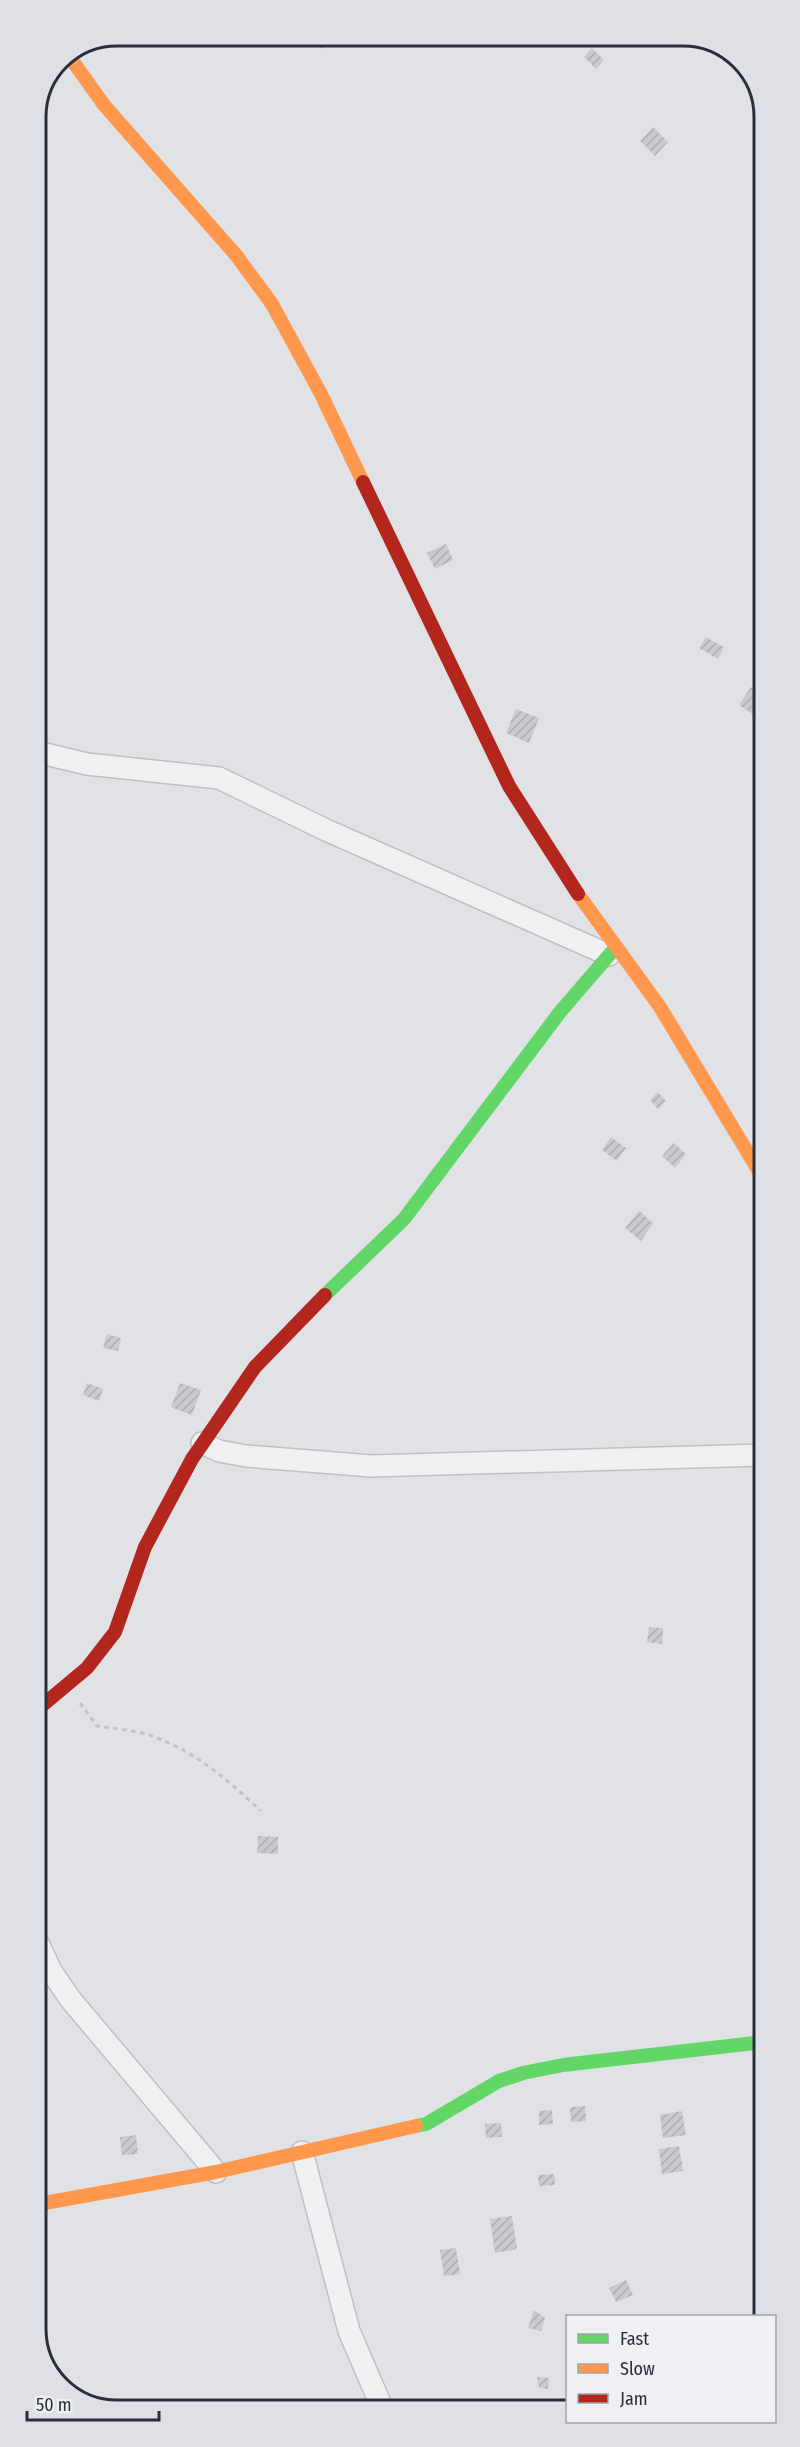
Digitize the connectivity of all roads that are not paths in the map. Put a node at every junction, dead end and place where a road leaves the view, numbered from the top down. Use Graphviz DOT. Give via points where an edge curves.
graph roads {
  1 [pos="73,62"];
  2 [pos="46,754"];
  3 [pos="613,951"];
  4 [pos="754,1163"];
  5 [pos="202,1443"];
  6 [pos="754,1455"];
  7 [pos="46,1702"];
  8 [pos="46,1960"];
  9 [pos="754,2043"];
  10 [pos="302,2152"];
  11 [pos="216,2172"];
  12 [pos="46,2203"];
  13 [pos="379,2400"];
  1 -- 3 [label="street" via="104,105 209,222 272,304 321,394 509,786"];
  2 -- 3 [label="street" via="87,764 219,778 326,830"];
  3 -- 4 [label="street" via="685,1045"];
  3 -- 5 [label="street" via="560,1012 423,1198 255,1367"];
  5 -- 6 [label="street" via="246,1456 371,1466"];
  5 -- 7 [label="street" via="145,1547 115,1632 87,1668"];
  8 -- 11 [label="street" via="71,2000"];
  9 -- 10 [label="street" via="523,2073 499,2081 426,2124"];
  10 -- 11 [label="street"];
  10 -- 13 [label="street" via="349,2331"];
  11 -- 12 [label="street"];
}
